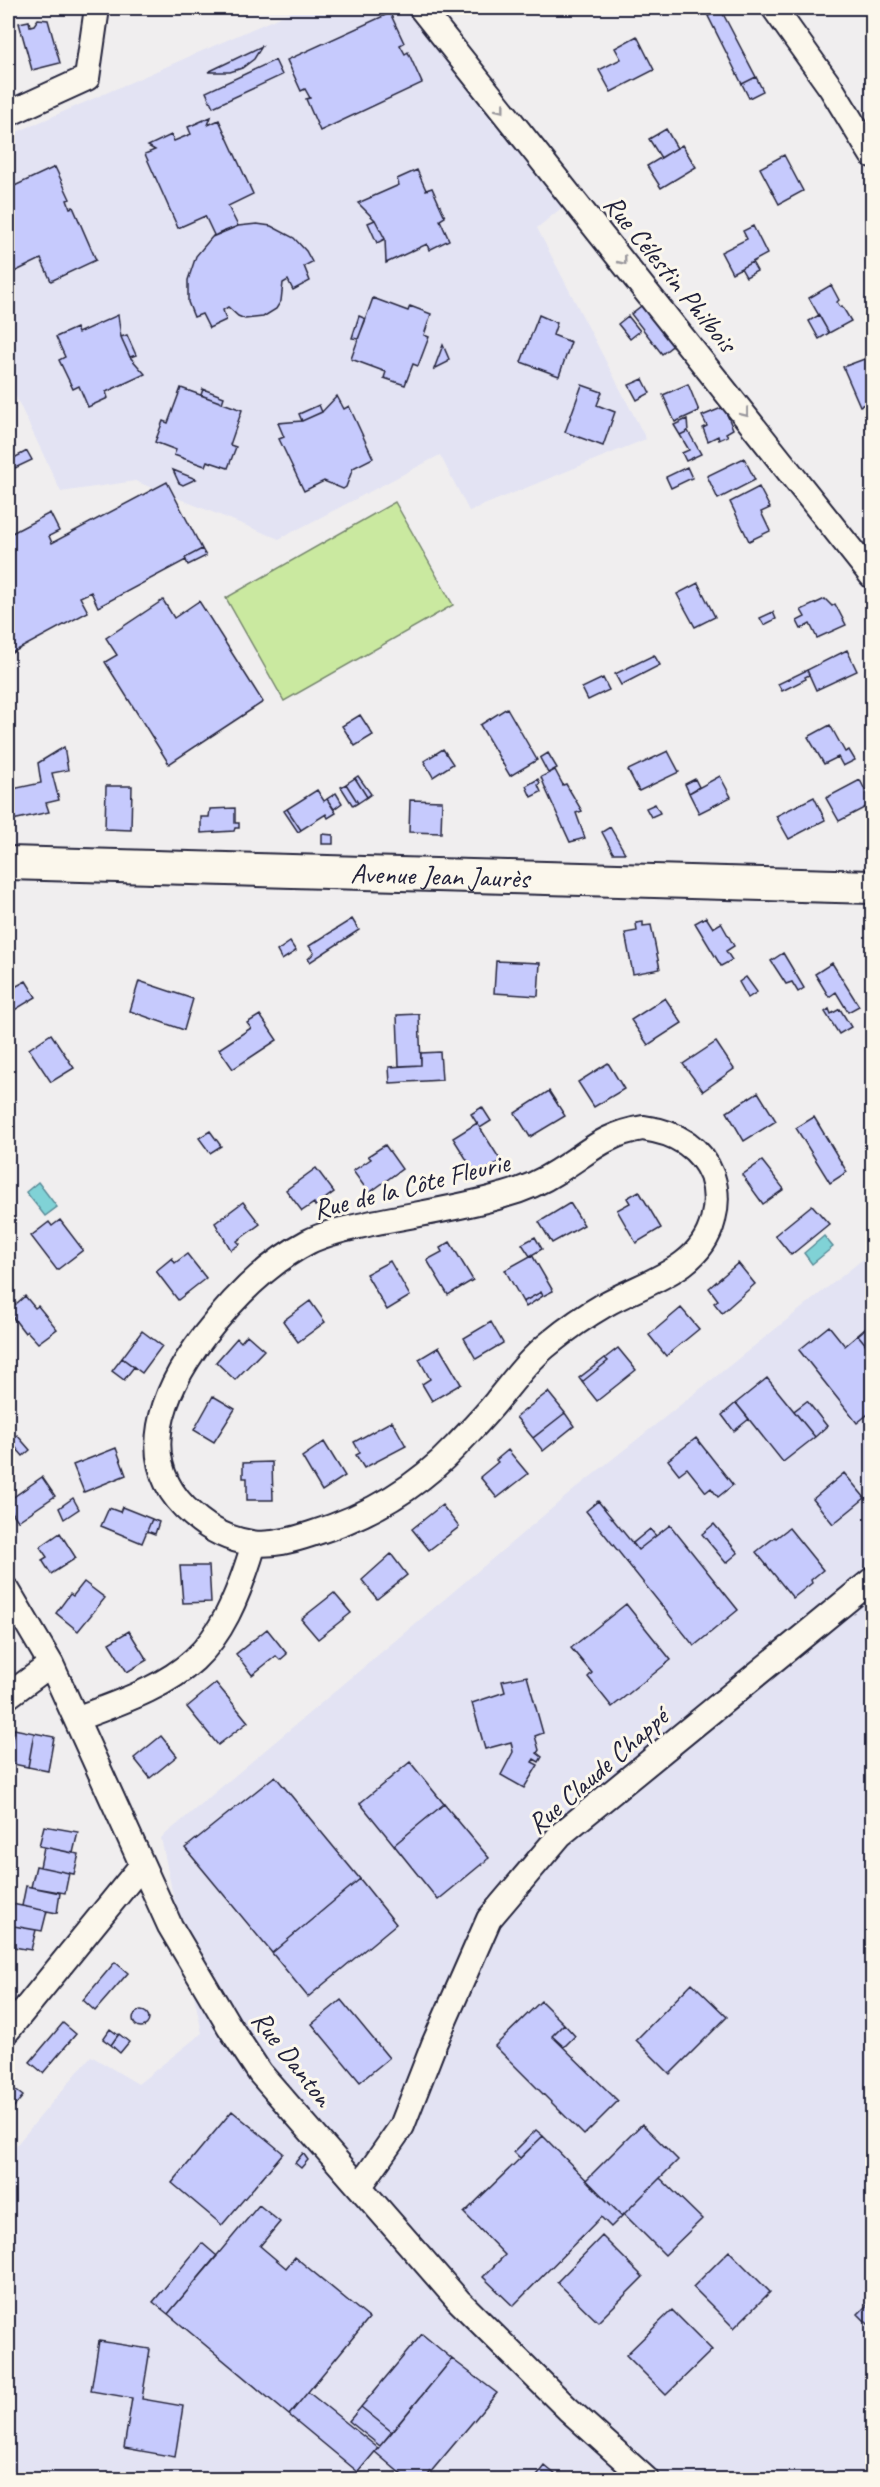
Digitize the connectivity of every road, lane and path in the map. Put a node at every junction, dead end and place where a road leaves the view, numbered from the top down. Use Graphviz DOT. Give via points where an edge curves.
graph roads {
  1 [pos="97,8"];
  2 [pos="422,8"];
  3 [pos="774,8"];
  4 [pos="8,114"];
  5 [pos="873,155"];
  6 [pos="873,576"];
  7 [pos="8,862"];
  8 [pos="873,887"];
  9 [pos="254,1544"];
  10 [pos="873,1580"];
  11 [pos="8,1592"];
  12 [pos="51,1664"];
  13 [pos="8,1696"];
  14 [pos="78,1718"];
  15 [pos="142,1864"];
  16 [pos="8,2030"];
  17 [pos="360,2186"];
  18 [pos="647,2480"];
  1 -- 4 [label="street" via="87,78"];
  2 -- 6 [label="street, Rue Célestin Philbois, one-way"];
  3 -- 5 [label="street"];
  7 -- 8 [label="main road, Avenue Jean Jaurès"];
  9 -- 9 [label="street, Rue de la Côte Fleurie" via="300,1538 351,1521 387,1502 448,1455 550,1342 606,1304 693,1256 705,1242 716,1210 716,1190 704,1159 676,1135 643,1128 622,1131 517,1191 329,1234 287,1255 258,1279 222,1313 180,1371 161,1417 158,1443 161,1469 169,1490 185,1509 224,1536"];
  9 -- 14 [label="street" via="228,1618 195,1662 148,1691"];
  10 -- 17 [label="street, Rue Claude Chappé" via="560,1835 496,1910 402,2126"];
  11 -- 12 [label="street, Rue Danton"];
  12 -- 13 [label="street"];
  12 -- 14 [label="street, Rue Danton"];
  14 -- 15 [label="street, Rue Danton"];
  15 -- 16 [label="street"];
  15 -- 17 [label="street, Rue Danton" via="170,1926 260,2073"];
  17 -- 18 [label="street, Rue Danton" via="458,2300 568,2409"];
}
